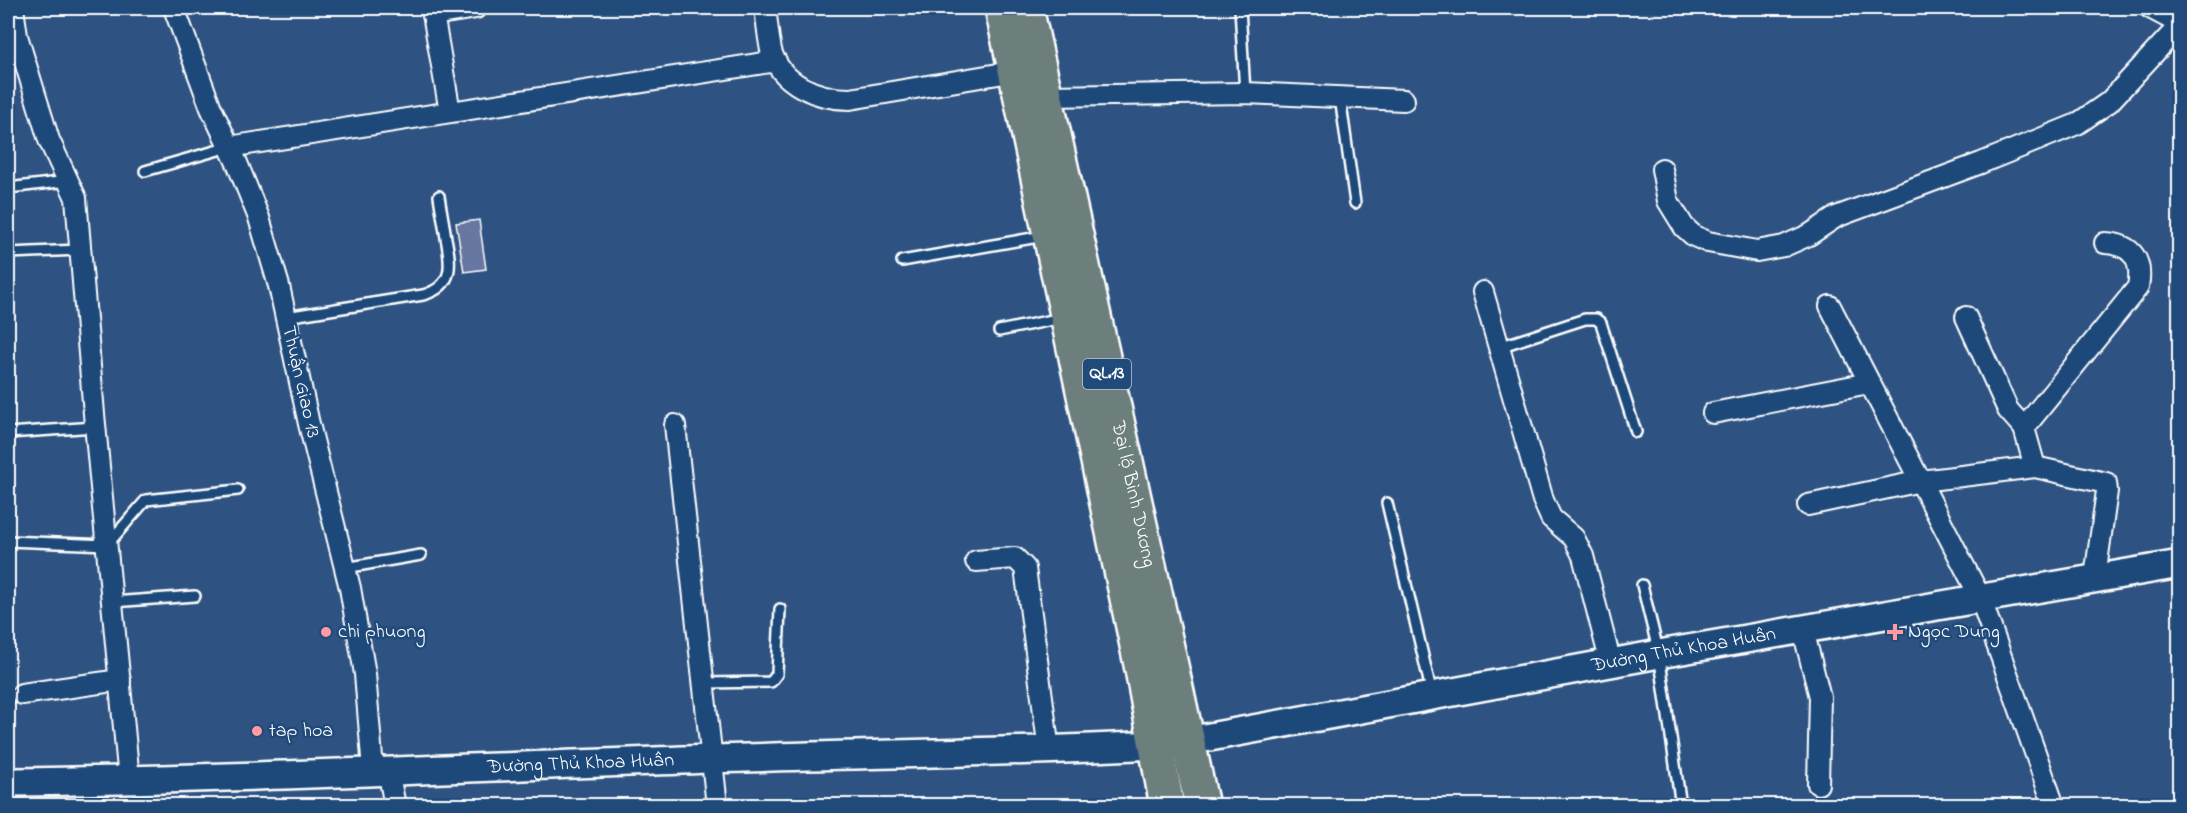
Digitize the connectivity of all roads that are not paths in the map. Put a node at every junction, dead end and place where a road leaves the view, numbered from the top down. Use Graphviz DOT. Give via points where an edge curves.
graph roads {
  1 [pos="13,8"];
  2 [pos="174,8"];
  3 [pos="476,8"];
  4 [pos="765,8"];
  5 [pos="1002,8"];
  6 [pos="1026,8"];
  7 [pos="1240,8"];
  8 [pos="2156,9"];
  9 [pos="432,11"];
  10 [pos="2180,25"];
  11 [pos="12,38"];
  12 [pos="776,61"];
  13 [pos="1016,71"];
  14 [pos="1245,93"];
  15 [pos="1046,96"];
  16 [pos="1340,98"];
  17 [pos="1404,100"];
  18 [pos="450,112"];
  19 [pos="229,147"];
  20 [pos="1662,169"];
  21 [pos="145,171"];
  22 [pos="68,181"];
  23 [pos="8,188"];
  24 [pos="439,196"];
  25 [pos="1354,203"];
  26 [pos="1050,235"];
  27 [pos="2105,243"];
  28 [pos="80,250"];
  29 [pos="8,254"];
  30 [pos="902,261"];
  31 [pos="1483,292"];
  32 [pos="1830,306"];
  33 [pos="286,317"];
  34 [pos="1067,317"];
  35 [pos="1966,317"];
  36 [pos="999,331"];
  37 [pos="1499,346"];
  38 [pos="1869,384"];
  39 [pos="1713,413"];
  40 [pos="675,425"];
  41 [pos="95,427"];
  42 [pos="2024,428"];
  43 [pos="1636,432"];
  44 [pos="8,433"];
  45 [pos="2035,467"];
  46 [pos="1921,481"];
  47 [pos="238,490"];
  48 [pos="1387,503"];
  49 [pos="1808,505"];
  50 [pos="8,541"];
  51 [pos="107,545"];
  52 [pos="421,555"];
  53 [pos="976,561"];
  54 [pos="2180,564"];
  55 [pos="345,568"];
  56 [pos="2095,577"];
  57 [pos="1642,585"];
  58 [pos="195,596"];
  59 [pos="1980,597"];
  60 [pos="112,602"];
  61 [pos="780,609"];
  62 [pos="1803,630"];
  63 [pos="1659,654"];
  64 [pos="1611,664"];
  65 [pos="120,680"];
  66 [pos="704,683"];
  67 [pos="22,694"];
  68 [pos="1432,697"];
  69 [pos="1188,741"];
  70 [pos="1155,745"];
  71 [pos="1049,751"];
  72 [pos="713,759"];
  73 [pos="380,770"];
  74 [pos="129,780"];
  75 [pos="8,782"];
  76 [pos="1818,784"];
  77 [pos="394,806"];
  78 [pos="717,806"];
  79 [pos="1167,806"];
  80 [pos="1202,806"];
  81 [pos="1681,806"];
  82 [pos="2054,806"];
  1 -- 11 [label="street"];
  2 -- 19 [label="street, Thuận Giao 13"];
  3 -- 9 [label="street"];
  4 -- 12 [label="street"];
  5 -- 13 [label="highway, Đại lộ Bình Dương / QL.13"];
  6 -- 15 [label="highway, Đại lộ Bình Dương / QL.13"];
  7 -- 14 [label="lane"];
  8 -- 10 [label="street"];
  9 -- 18 [label="street"];
  10 -- 20 [label="street" via="2109,102 2077,124 1836,217 1809,236 1784,246 1757,251 1694,236 1668,201"];
  11 -- 22 [label="street" via="49,141"];
  12 -- 13 [label="street" via="803,88 837,99"];
  12 -- 18 [label="street"];
  13 -- 26 [label="highway, Đại lộ Bình Dương / QL.13"];
  14 -- 15 [label="street"];
  14 -- 16 [label="street"];
  15 -- 69 [label="highway, Đại lộ Bình Dương / QL.13"];
  16 -- 17 [label="street"];
  16 -- 25 [label="lane"];
  18 -- 19 [label="street"];
  19 -- 21 [label="lane"];
  19 -- 33 [label="street, Thuận Giao 13" via="259,218"];
  22 -- 23 [label="lane"];
  22 -- 28 [label="street" via="76,198"];
  24 -- 33 [label="lane" via="451,264 446,279 435,290"];
  26 -- 30 [label="lane"];
  26 -- 34 [label="highway, Đại lộ Bình Dương / QL.13"];
  27 -- 42 [label="street" via="2132,252 2140,269 2138,287"];
  28 -- 29 [label="lane"];
  28 -- 41 [label="street"];
  31 -- 37 [label="street"];
  32 -- 38 [label="street"];
  33 -- 55 [label="street, Thuận Giao 13"];
  34 -- 36 [label="lane"];
  34 -- 70 [label="highway, Đại lộ Bình Dương / QL.13"];
  35 -- 42 [label="street" via="2008,410"];
  37 -- 43 [label="lane" via="1596,319 1601,323"];
  37 -- 64 [label="street" via="1543,500 1551,518 1574,538 1583,556"];
  38 -- 39 [label="street"];
  38 -- 46 [label="street"];
  40 -- 66 [label="street"];
  41 -- 44 [label="lane"];
  41 -- 51 [label="street"];
  42 -- 45 [label="street"];
  45 -- 46 [label="street"];
  45 -- 56 [label="street" via="2106,483"];
  46 -- 49 [label="street"];
  46 -- 59 [label="street"];
  47 -- 51 [label="lane" via="146,500"];
  48 -- 68 [label="lane"];
  50 -- 51 [label="lane"];
  51 -- 60 [label="street"];
  52 -- 55 [label="lane"];
  53 -- 71 [label="street" via="1015,558 1025,568"];
  54 -- 56 [label="main road, Đường Thủ Khoa Huân"];
  55 -- 73 [label="street, Thuận Giao 13"];
  56 -- 59 [label="main road, Đường Thủ Khoa Huân"];
  57 -- 63 [label="lane"];
  58 -- 60 [label="lane"];
  59 -- 62 [label="main road, Đường Thủ Khoa Huân"];
  59 -- 82 [label="street"];
  60 -- 65 [label="street"];
  61 -- 66 [label="lane" via="777,674 771,682"];
  62 -- 63 [label="main road, Đường Thủ Khoa Huân"];
  62 -- 76 [label="street" via="1820,697"];
  63 -- 64 [label="main road, Đường Thủ Khoa Huân"];
  63 -- 81 [label="lane"];
  64 -- 68 [label="main road, Đường Thủ Khoa Huân"];
  65 -- 67 [label="street"];
  65 -- 74 [label="street"];
  66 -- 72 [label="street"];
  68 -- 69 [label="main road, Đường Thủ Khoa Huân"];
  69 -- 70 [label="highway"];
  69 -- 80 [label="highway, Đại lộ Bình Dương / QL.13"];
  70 -- 71 [label="main road, Đường Thủ Khoa Huân"];
  70 -- 79 [label="highway, Đại lộ Bình Dương / QL.13"];
  71 -- 72 [label="main road, Đường Thủ Khoa Huân"];
  72 -- 73 [label="main road, Đường Thủ Khoa Huân"];
  72 -- 78 [label="street"];
  73 -- 74 [label="main road, Đường Thủ Khoa Huân"];
  73 -- 77 [label="street, Thuận Giao 13"];
  74 -- 75 [label="main road, Đường Thủ Khoa Huân"];
}
